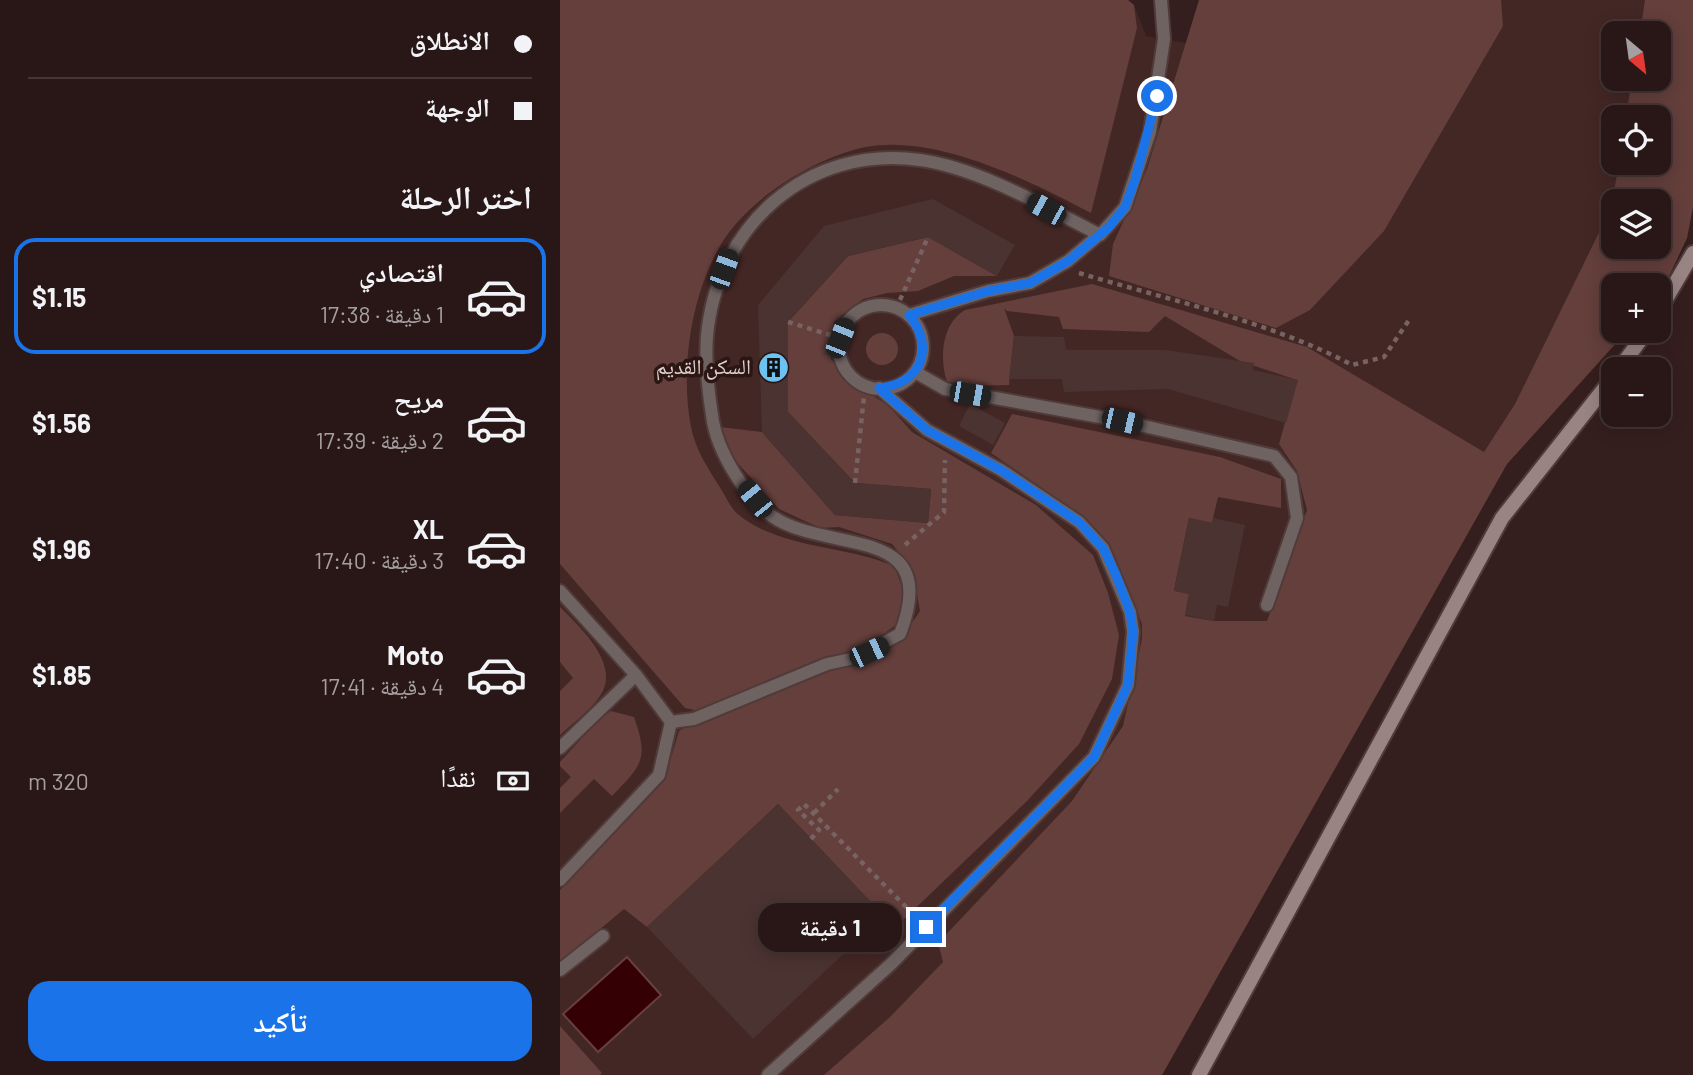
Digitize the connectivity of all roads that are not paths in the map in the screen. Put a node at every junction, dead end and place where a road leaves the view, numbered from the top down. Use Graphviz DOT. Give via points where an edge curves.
graph roads {
  1 [pos="1161,0"];
  2 [pos="1100,234"];
  3 [pos="1693,253"];
  4 [pos="1671,291"];
  5 [pos="909,315"];
  6 [pos="915,372"];
  7 [pos="879,388"];
  8 [pos="1601,392"];
  9 [pos="560,591"];
  10 [pos="1267,606"];
  11 [pos="636,675"];
  12 [pos="671,722"];
  13 [pos="560,748"];
  14 [pos="560,880"];
  15 [pos="603,936"];
  16 [pos="560,970"];
  17 [pos="768,1075"];
  18 [pos="1199,1075"];
  1 -- 2 [label="lane" via="1164,39 1150,132 1125,207"];
  2 -- 5 [label="lane" via="1030,283"];
  2 -- 12 [label="lane" via="985,180 924,160 890,156 817,172 755,219 731,251 707,336 712,418 721,449 733,472 777,520 872,547 897,560 912,587 909,611 900,634 855,658 827,664 694,719"];
  3 -- 4 [label="main road"];
  5 -- 6 [label="lane" via="922,336 921,361"];
  5 -- 7 [label="lane" via="897,308 868,307 846,324 840,338 844,366 853,378"];
  6 -- 7 [label="lane" via="893,387"];
  6 -- 10 [label="lane" via="945,389 1122,421 1274,456 1291,477 1297,517"];
  7 -- 17 [label="lane" via="927,430 1001,470 1079,522 1103,548 1130,612 1133,632 1128,685 1094,757 909,944"];
  8 -- 18 [label="main road" via="1502,518"];
  9 -- 11 [label="lane"];
  11 -- 12 [label="lane"];
  11 -- 13 [label="lane"];
  12 -- 14 [label="lane" via="659,775"];
  15 -- 16 [label="lane"];
}
